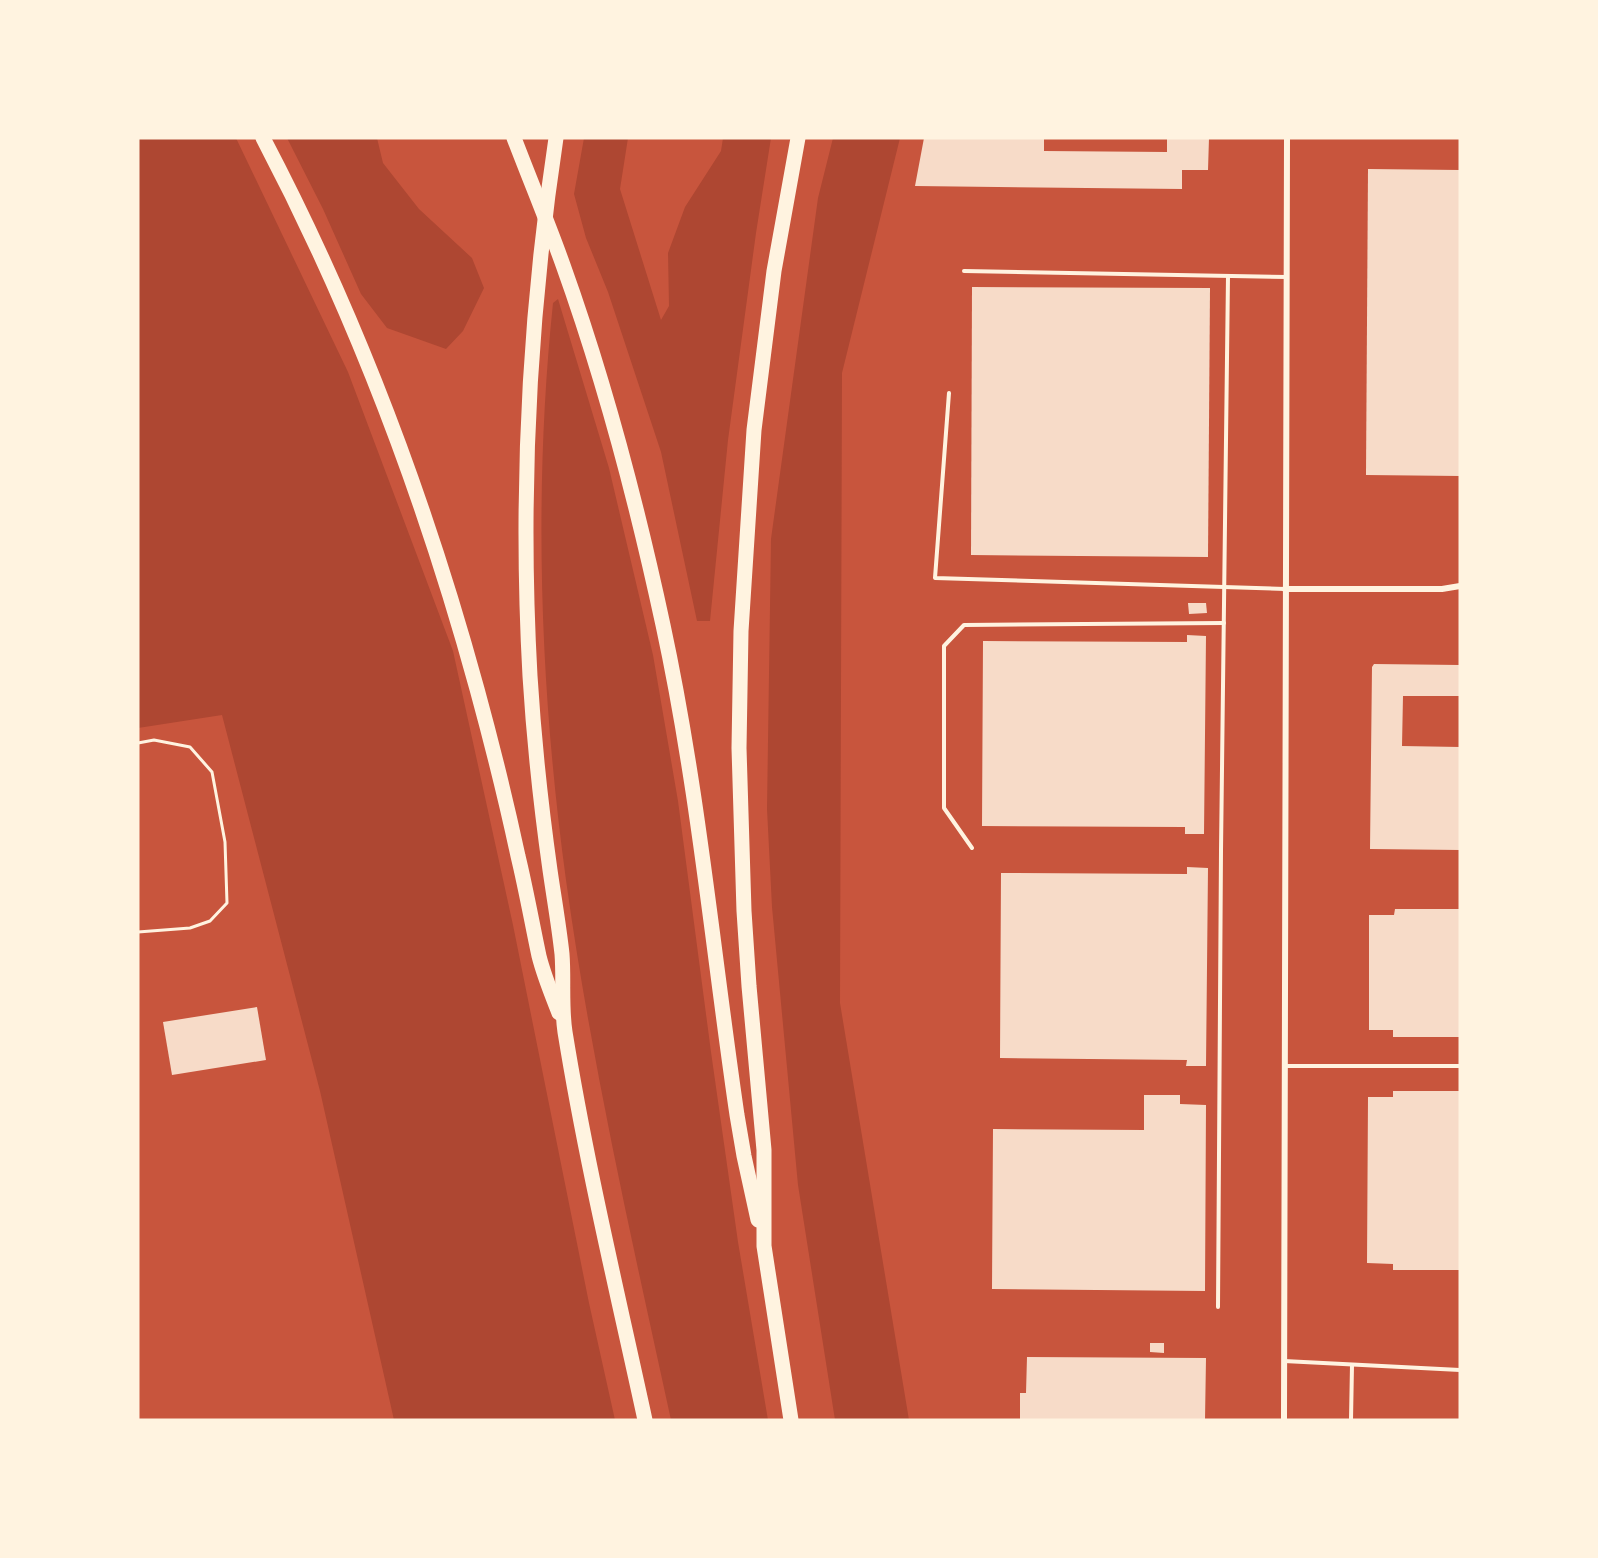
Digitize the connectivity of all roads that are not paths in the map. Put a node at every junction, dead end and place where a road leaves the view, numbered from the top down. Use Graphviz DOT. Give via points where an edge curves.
graph roads {
  1 [pos="263,138"];
  2 [pos="514,138"];
  3 [pos="556,138"];
  4 [pos="798,138"];
  5 [pos="1287,138"];
  6 [pos="964,271"];
  7 [pos="1228,276"];
  8 [pos="1287,277"];
  9 [pos="949,393"];
  10 [pos="1224,586"];
  11 [pos="1460,586"];
  12 [pos="1285,589"];
  13 [pos="1224,623"];
  14 [pos="972,848"];
  15 [pos="564,1028"];
  16 [pos="1284,1066"];
  17 [pos="1460,1066"];
  18 [pos="764,1246"];
  19 [pos="1218,1307"];
  20 [pos="1283,1361"];
  21 [pos="1352,1365"];
  22 [pos="1460,1370"];
  23 [pos="645,1420"];
  24 [pos="791,1420"];
  25 [pos="1284,1420"];
  26 [pos="1351,1420"];
  1 -- 15 [label="highway" via="351,325 438,556 495,757 540,958"];
  2 -- 18 [label="highway" via="595,362 637,513 663,626 692,790 744,1156"];
  3 -- 15 [label="highway" via="533,326 526,559 530,677 540,792 562,954"];
  4 -- 18 [label="highway" via="759,384 741,642 741,828 751,1018 764,1150"];
  5 -- 8 [label="street"];
  6 -- 7 [label="lane"];
  7 -- 8 [label="lane"];
  7 -- 10 [label="lane"];
  8 -- 12 [label="street"];
  9 -- 10 [label="lane" via="935,578"];
  10 -- 12 [label="lane"];
  10 -- 13 [label="lane"];
  11 -- 12 [label="street"];
  12 -- 16 [label="street"];
  13 -- 14 [label="lane" via="964,625 944,646 944,808"];
  13 -- 19 [label="lane"];
  15 -- 23 [label="highway"];
  16 -- 17 [label="lane"];
  16 -- 20 [label="street"];
  18 -- 24 [label="highway"];
  20 -- 21 [label="lane"];
  20 -- 25 [label="street"];
  21 -- 22 [label="lane"];
  21 -- 26 [label="lane"];
}
